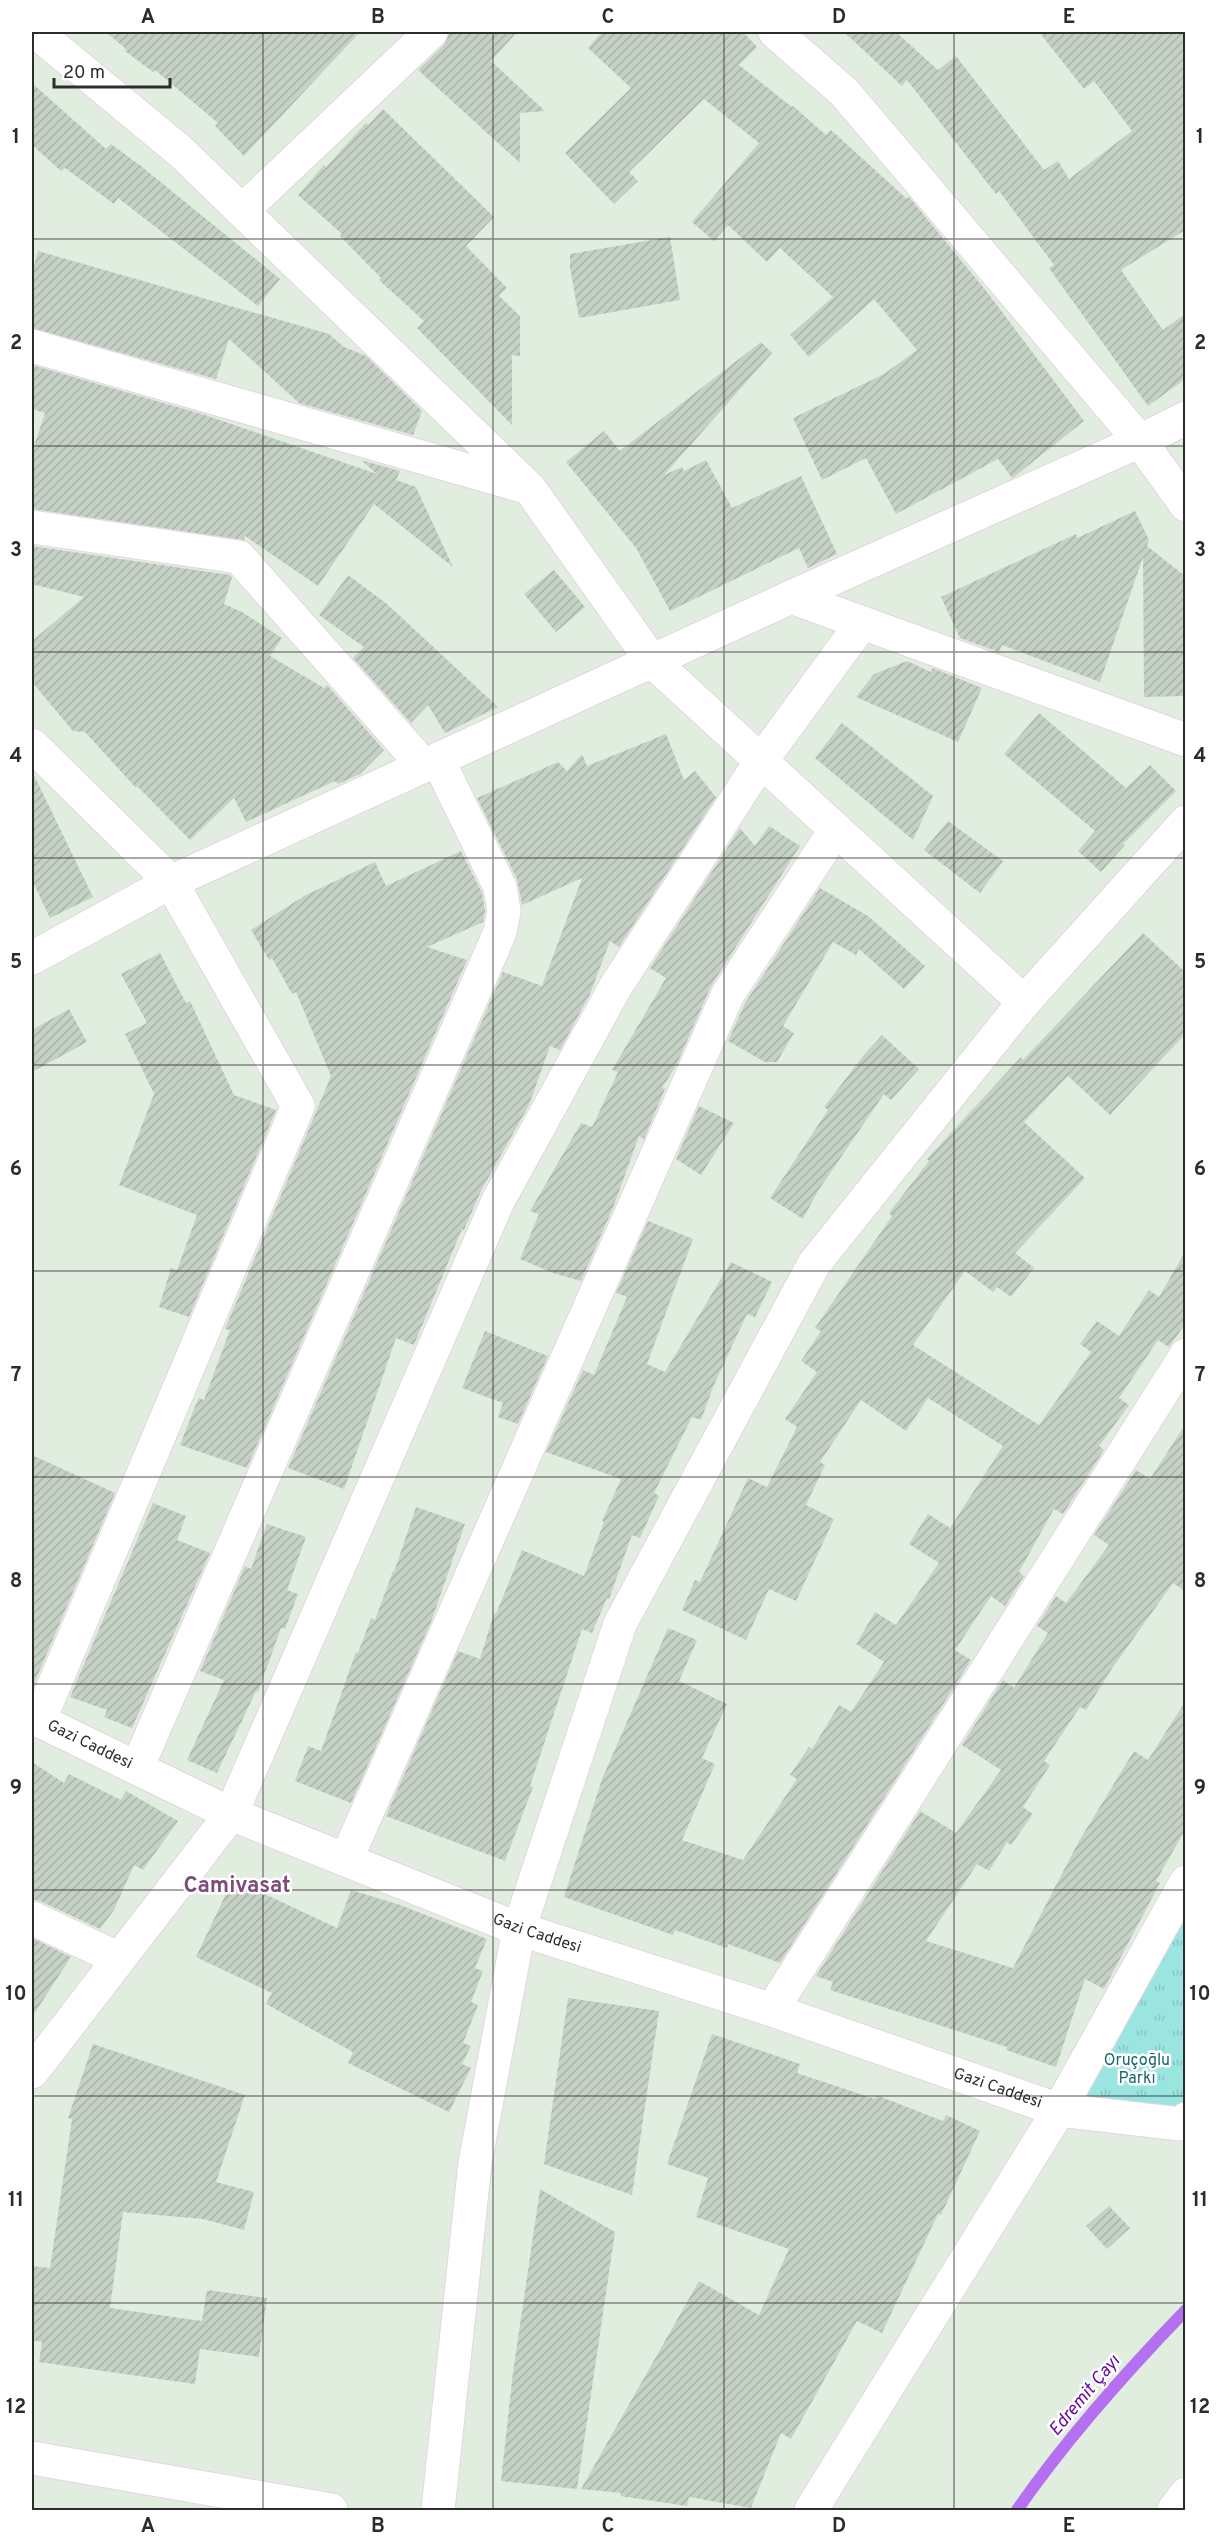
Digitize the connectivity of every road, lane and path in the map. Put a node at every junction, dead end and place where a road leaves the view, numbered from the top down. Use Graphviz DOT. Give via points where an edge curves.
graph roads {
  1 [pos="36,32"];
  2 [pos="431,32"];
  3 [pos="775,32"];
  4 [pos="242,211"];
  5 [pos="32,346"];
  6 [pos="1185,418"];
  7 [pos="1140,441"];
  8 [pos="530,489"];
  9 [pos="1185,505"];
  10 [pos="32,527"];
  11 [pos="792,597"];
  12 [pos="862,623"];
  13 [pos="652,661"];
  14 [pos="1185,740"];
  15 [pos="32,746"];
  16 [pos="761,761"];
  17 [pos="431,763"];
  18 [pos="1185,822"];
  19 [pos="836,830"];
  20 [pos="171,882"];
  21 [pos="32,958"];
  22 [pos="1024,1002"];
  23 [pos="1185,1355"];
  24 [pos="35,1719"];
  25 [pos="137,1768"];
  26 [pos="231,1814"];
  27 [pos="346,1860"];
  28 [pos="1185,1882"];
  29 [pos="32,1918"];
  30 [pos="519,1929"];
  31 [pos="119,1959"];
  32 [pos="772,2010"];
  33 [pos="32,2072"];
  34 [pos="1059,2110"];
  35 [pos="1184,2124"];
  36 [pos="32,2458"];
  37 [pos="1185,2494"];
  38 [pos="331,2511"];
  39 [pos="438,2511"];
  40 [pos="811,2511"];
  41 [pos="1174,2511"];
  1 -- 4 [label="street" via="180,151"];
  2 -- 4 [label="street"];
  3 -- 7 [label="street" via="844,92"];
  4 -- 8 [label="street"];
  5 -- 8 [label="street"];
  6 -- 7 [label="street"];
  7 -- 9 [label="street"];
  7 -- 11 [label="street"];
  8 -- 13 [label="street"];
  10 -- 17 [label="street" via="239,556"];
  11 -- 12 [label="street"];
  11 -- 13 [label="street"];
  12 -- 14 [label="street"];
  12 -- 16 [label="street"];
  13 -- 16 [label="street"];
  13 -- 17 [label="street"];
  15 -- 20 [label="street"];
  16 -- 19 [label="street"];
  16 -- 26 [label="street" via="616,986 498,1201"];
  17 -- 20 [label="street"];
  17 -- 25 [label="street" via="500,887 504,911 500,932"];
  18 -- 22 [label="street"];
  19 -- 22 [label="street"];
  19 -- 27 [label="street" via="728,994"];
  20 -- 21 [label="street"];
  20 -- 24 [label="street" via="298,1106"];
  22 -- 30 [label="street" via="814,1264 620,1624"];
  23 -- 32 [label="street"];
  24 -- 25 [label="street, Gazi Caddesi"];
  25 -- 26 [label="street, Gazi Caddesi"];
  26 -- 27 [label="street, Gazi Caddesi"];
  26 -- 31 [label="street"];
  27 -- 30 [label="street, Gazi Caddesi"];
  28 -- 34 [label="street"];
  29 -- 31 [label="street"];
  30 -- 32 [label="street, Gazi Caddesi"];
  30 -- 39 [label="street" via="475,2163"];
  31 -- 33 [label="street"];
  32 -- 34 [label="street, Gazi Caddesi"];
  34 -- 35 [label="street, Gazi Caddesi"];
  34 -- 40 [label="street"];
  36 -- 38 [label="street"];
  37 -- 41 [label="street"];
}
